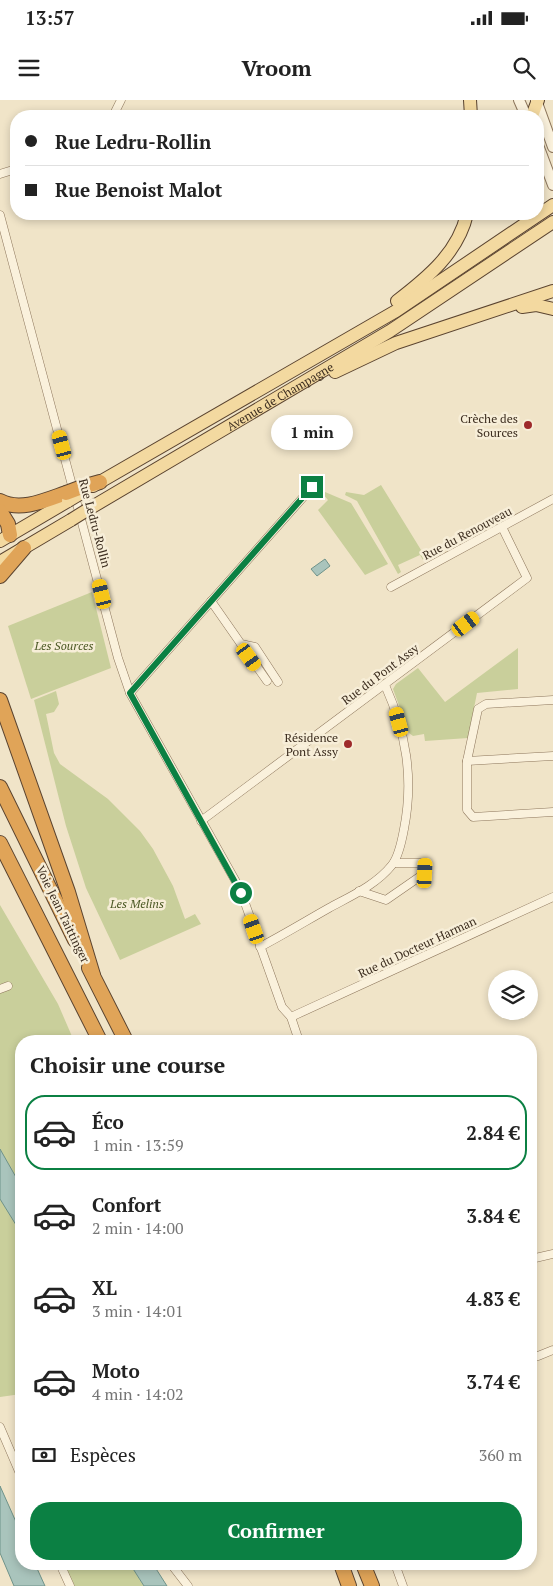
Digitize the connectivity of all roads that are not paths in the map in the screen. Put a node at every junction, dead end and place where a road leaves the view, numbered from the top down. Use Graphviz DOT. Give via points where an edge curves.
graph roads {
  1 [pos="544,121"];
  2 [pos="553,147"];
  3 [pos="544,160"];
  4 [pos="553,186"];
  5 [pos="0,215"];
  6 [pos="465,220"];
  7 [pos="530,220"];
  8 [pos="553,222"];
  9 [pos="553,290"];
  10 [pos="553,309"];
  11 [pos="494,310"];
  12 [pos="322,352"];
  13 [pos="188,451"];
  14 [pos="100,482"];
  15 [pos="314,485"];
  16 [pos="67,497"];
  17 [pos="553,499"];
  18 [pos="0,501"];
  19 [pos="0,512"];
  20 [pos="502,527"];
  21 [pos="5,538"];
  22 [pos="24,548"];
  23 [pos="5,560"];
  24 [pos="0,576"];
  25 [pos="392,587"];
  26 [pos="211,601"];
  27 [pos="241,644"];
  28 [pos="267,681"];
  29 [pos="278,682"];
  30 [pos="385,685"];
  31 [pos="130,693"];
  32 [pos="0,700"];
  33 [pos="553,700"];
  34 [pos="553,756"];
  35 [pos="468,761"];
  36 [pos="0,787"];
  37 [pos="553,812"];
  38 [pos="201,821"];
  39 [pos="0,843"];
  40 [pos="0,857"];
  41 [pos="394,863"];
  42 [pos="17,880"];
  43 [pos="359,891"];
  44 [pos="553,898"];
  45 [pos="260,948"];
  46 [pos="93,975"];
  47 [pos="8,986"];
  48 [pos="0,989"];
  49 [pos="291,1017"];
  50 [pos="97,1035"];
  51 [pos="123,1035"];
  52 [pos="297,1035"];
  53 [pos="553,1254"];
  54 [pos="537,1258"];
  55 [pos="553,1350"];
  56 [pos="537,1356"];
  57 [pos="0,1428"];
  58 [pos="15,1462"];
  59 [pos="63,1570"];
  60 [pos="176,1570"];
  61 [pos="343,1570"];
  62 [pos="365,1570"];
  63 [pos="397,1570"];
  64 [pos="70,1586"];
  65 [pos="188,1586"];
  66 [pos="350,1586"];
  67 [pos="372,1586"];
  68 [pos="403,1586"];
  1 -- 2 [label="street"];
  3 -- 4 [label="street"];
  5 -- 31 [label="street, Rue Ledru-Rollin"];
  6 -- 12 [label="main road" via="452,249 430,275"];
  7 -- 12 [label="main road, Avenue de Champagne" via="396,311"];
  8 -- 13 [label="main road, Avenue de Champagne" via="390,331"];
  9 -- 11 [label="main road"];
  10 -- 11 [label="main road" via="536,305"];
  11 -- 13 [label="main road" via="380,350 216,441"];
  12 -- 14 [label="main road, Avenue de Champagne"];
  13 -- 22 [label="main road, Avenue de Champagne, bridge"];
  14 -- 16 [label="highway, bridge"];
  15 -- 26 [label="street"];
  16 -- 18 [label="highway" via="35,504"];
  16 -- 21 [label="main road"];
  17 -- 20 [label="street, Rue du Renouveau"];
  19 -- 21 [label="highway" via="8,524"];
  20 -- 25 [label="street, Rue du Renouveau"];
  20 -- 30 [label="street, Rue du Pont Assy" via="527,578"];
  21 -- 23 [label="main road"];
  22 -- 23 [label="main road, Avenue de Champagne"];
  22 -- 24 [label="highway"];
  26 -- 27 [label="street"];
  26 -- 31 [label="street"];
  27 -- 28 [label="street"];
  27 -- 29 [label="street" via="255,647"];
  30 -- 38 [label="street, Rue du Pont Assy"];
  30 -- 41 [label="street" via="406,747 410,782 401,842"];
  31 -- 38 [label="street, Rue Ledru-Rollin"];
  32 -- 46 [label="highway" via="68,892"];
  33 -- 35 [label="street" via="486,704 478,709"];
  34 -- 35 [label="street"];
  35 -- 37 [label="street" via="467,810 473,817"];
  36 -- 46 [label="highway, Voie Jean Taittinger"];
  38 -- 45 [label="street, Rue Ledru-Rollin" via="240,889"];
  39 -- 42 [label="highway, Voie Jean Taittinger"];
  40 -- 42 [label="highway"];
  41 -- 43 [label="street" via="380,878"];
  41 -- 43 [label="street" via="425,862 425,873 386,900"];
  42 -- 50 [label="highway, Voie Jean Taittinger"];
  43 -- 45 [label="street"];
  44 -- 49 [label="street, Rue du Docteur Harman"];
  45 -- 49 [label="street, Rue Ledru-Rollin" via="282,1007"];
  46 -- 51 [label="highway, Voie Jean Taittinger"];
  47 -- 48 [label="street"];
  49 -- 52 [label="street, Rue Ledru-Rollin"];
  53 -- 54 [label="street"];
  55 -- 56 [label="street"];
  57 -- 58 [label="street"];
  59 -- 64 [label="street"];
  60 -- 65 [label="street"];
  61 -- 66 [label="highway"];
  62 -- 67 [label="highway"];
  63 -- 68 [label="street"];
}
